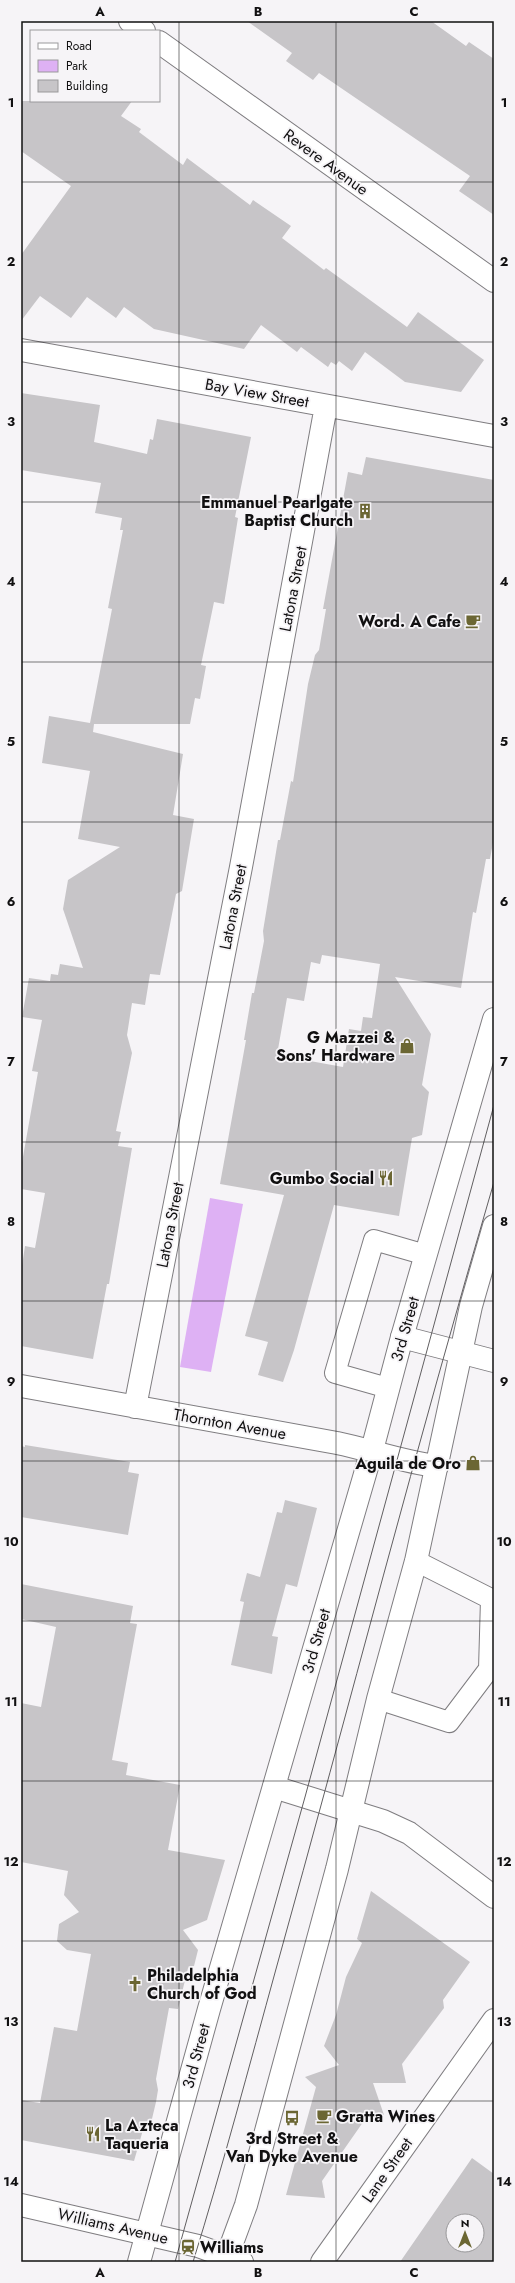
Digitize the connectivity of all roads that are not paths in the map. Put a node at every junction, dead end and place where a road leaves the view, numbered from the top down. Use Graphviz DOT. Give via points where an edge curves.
graph roads {
  1 [pos="130,21"];
  2 [pos="143,30"];
  3 [pos="160,43"];
  4 [pos="494,281"];
  5 [pos="21,350"];
  6 [pos="326,406"];
  7 [pos="494,436"];
  8 [pos="494,1019"];
  9 [pos="494,1226"];
  10 [pos="426,1255"];
  11 [pos="402,1336"];
  12 [pos="462,1351"];
  13 [pos="494,1361"];
  14 [pos="21,1386"];
  15 [pos="388,1388"];
  16 [pos="135,1407"];
  17 [pos="372,1450"];
  18 [pos="437,1466"];
  19 [pos="416,1561"];
  20 [pos="378,1700"];
  21 [pos="274,1786"];
  22 [pos="352,1811"];
  23 [pos="494,1897"];
  24 [pos="494,2020"];
  25 [pos="21,2205"];
  26 [pos="147,2234"];
  27 [pos="231,2260"];
  28 [pos="139,2262"];
  29 [pos="322,2262"];
  1 -- 2 [label="street"];
  3 -- 4 [label="street, Revere Avenue"];
  5 -- 6 [label="street, Bay View Street"];
  6 -- 7 [label="street, Bay View Street"];
  6 -- 16 [label="street, Latona Street" via="242,859"];
  8 -- 10 [label="street, 3rd Street"];
  9 -- 12 [label="street" via="471,1306"];
  10 -- 11 [label="street, 3rd Street"];
  10 -- 15 [label="lane" via="374,1240 335,1374"];
  11 -- 12 [label="street"];
  11 -- 15 [label="street, 3rd Street"];
  12 -- 13 [label="street"];
  12 -- 18 [label="street"];
  14 -- 16 [label="street, Thornton Avenue"];
  15 -- 17 [label="street, 3rd Street"];
  16 -- 17 [label="street, Thornton Avenue"];
  17 -- 18 [label="street, Thornton Avenue" via="414,1463"];
  17 -- 21 [label="street, 3rd Street"];
  18 -- 19 [label="street"];
  19 -- 20 [label="street"];
  19 -- 20 [label="lane" via="491,1599 489,1669 449,1722"];
  20 -- 22 [label="street"];
  21 -- 22 [label="street"];
  21 -- 26 [label="street, 3rd Street"];
  22 -- 23 [label="street" via="409,1833"];
  22 -- 27 [label="street"];
  24 -- 29 [label="street, Lane Street"];
  25 -- 26 [label="street, Williams Avenue"];
  26 -- 27 [label="street, Williams Avenue" via="198,2246"];
  26 -- 28 [label="street, 3rd Street"];
}
